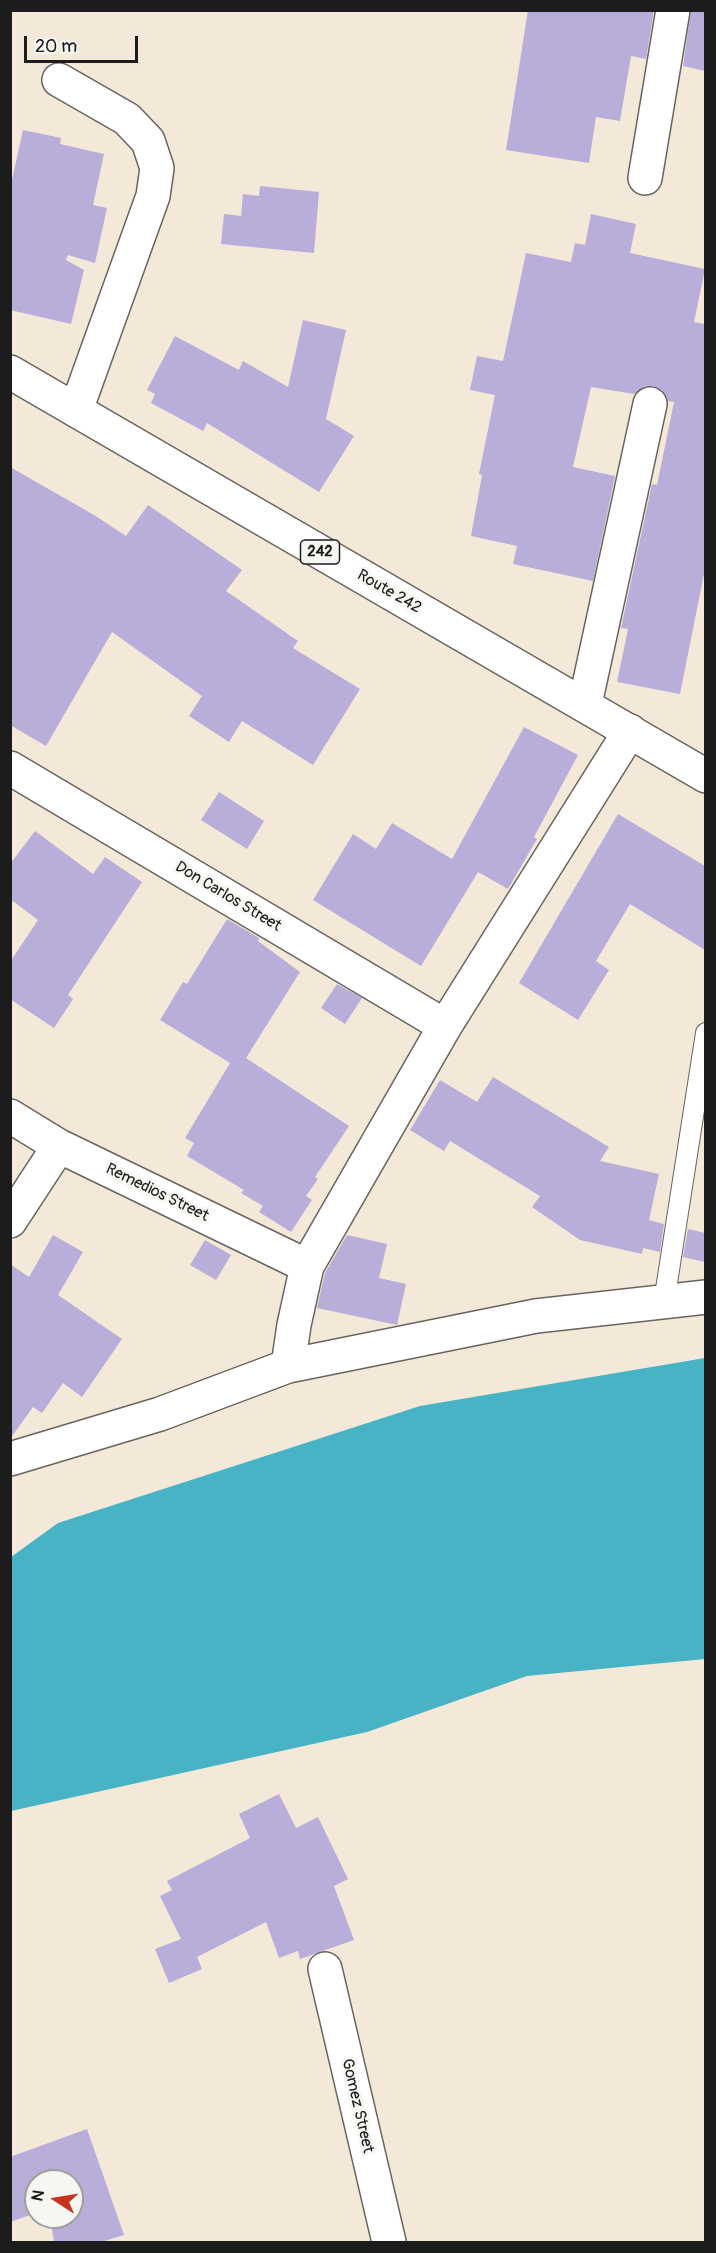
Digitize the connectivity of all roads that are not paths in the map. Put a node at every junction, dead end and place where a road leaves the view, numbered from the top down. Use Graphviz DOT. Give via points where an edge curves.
graph roads {
  1 [pos="673,10"];
  2 [pos="59,80"];
  3 [pos="645,178"];
  4 [pos="10,372"];
  5 [pos="650,404"];
  6 [pos="76,410"];
  7 [pos="585,704"];
  8 [pos="630,731"];
  9 [pos="10,768"];
  10 [pos="705,776"];
  11 [pos="445,1026"];
  12 [pos="705,1034"];
  13 [pos="10,1116"];
  14 [pos="59,1146"];
  15 [pos="10,1221"];
  16 [pos="307,1266"];
  17 [pos="705,1297"];
  18 [pos="664,1302"];
  19 [pos="288,1366"];
  20 [pos="10,1460"];
  21 [pos="326,1969"];
  22 [pos="389,2242"];
  1 -- 3 [label="street"];
  2 -- 6 [label="street" via="127,119 148,141 157,168 153,196"];
  4 -- 6 [label="street, Route 242 / 242"];
  5 -- 7 [label="street"];
  6 -- 7 [label="street, Route 242 / 242"];
  7 -- 8 [label="street, Route 242 / 242"];
  8 -- 10 [label="street, Route 242 / 242"];
  8 -- 11 [label="street"];
  9 -- 11 [label="street, Don Carlos Street"];
  11 -- 16 [label="street"];
  12 -- 18 [label="lane"];
  13 -- 14 [label="street, Remedios Street"];
  14 -- 15 [label="street"];
  14 -- 16 [label="street, Remedios Street"];
  16 -- 19 [label="street"];
  17 -- 18 [label="street"];
  18 -- 19 [label="street" via="536,1316"];
  19 -- 20 [label="street" via="160,1414"];
  21 -- 22 [label="street, Gomez Street"];
}
